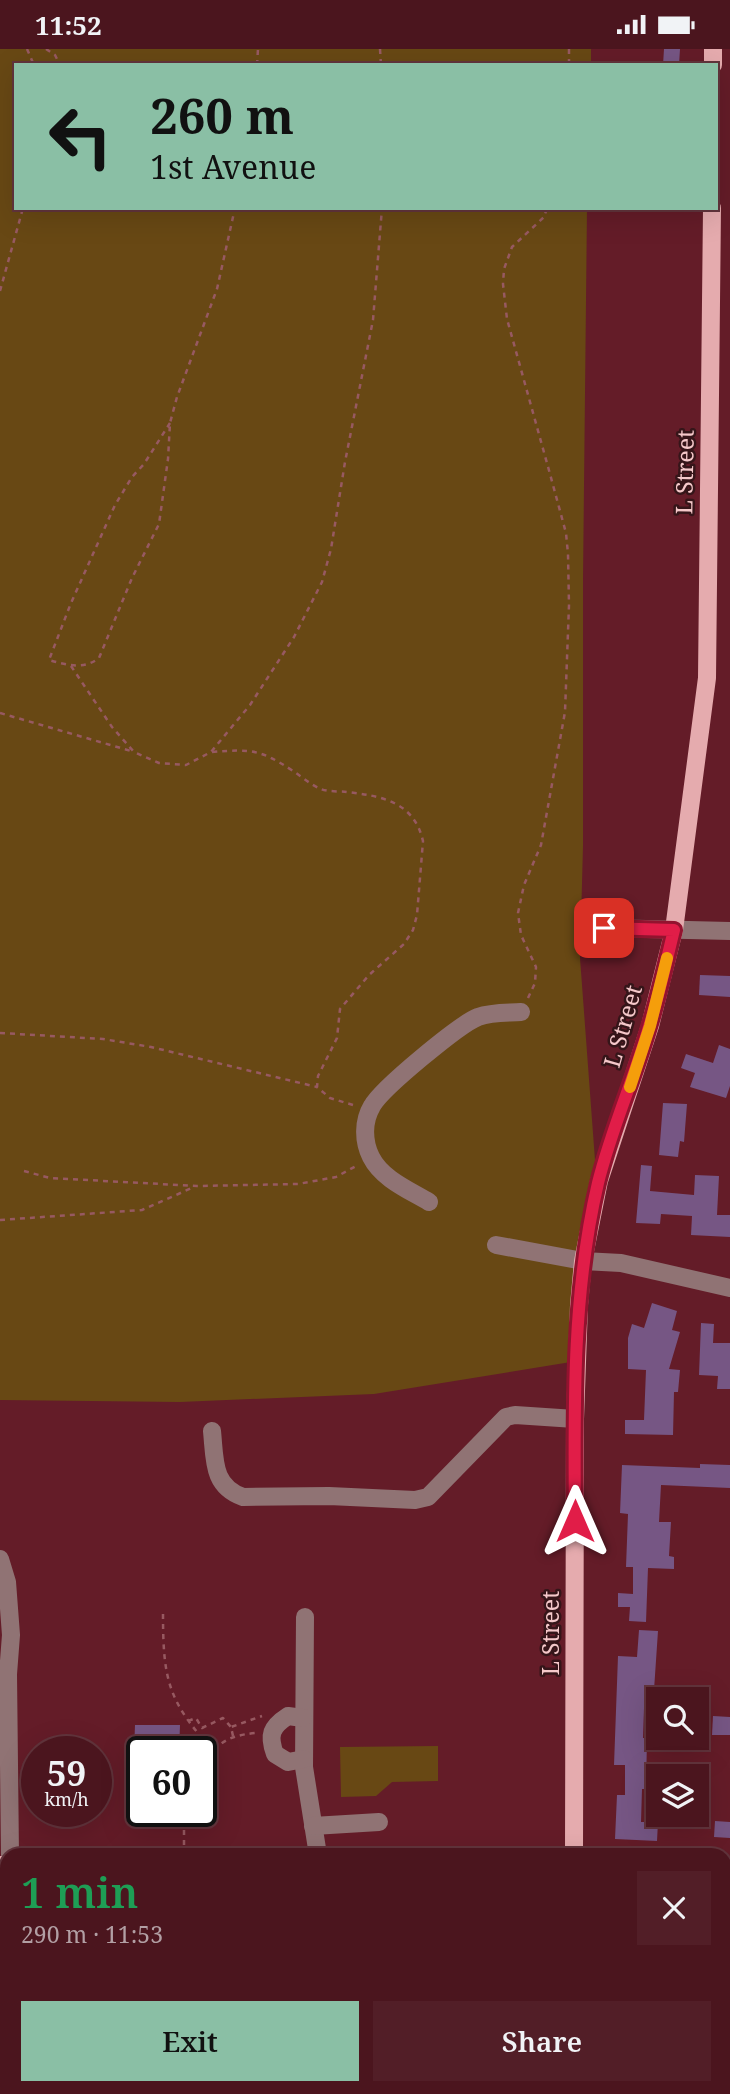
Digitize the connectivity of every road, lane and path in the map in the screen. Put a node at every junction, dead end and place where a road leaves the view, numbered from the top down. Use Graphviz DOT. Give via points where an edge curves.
graph roads {
  1 [pos="46,49"];
  2 [pos="59,63"];
  3 [pos="22,210"];
  4 [pos="235,210"];
  5 [pos="383,210"];
  6 [pos="546,210"];
  7 [pos="712,210"];
  8 [pos="0,291"];
  9 [pos="170,423"];
  10 [pos="71,666"];
  11 [pos="0,713"];
  12 [pos="134,752"];
  13 [pos="211,752"];
  14 [pos="604,928"];
  15 [pos="674,930"];
  16 [pos="730,930"];
  17 [pos="521,1013"];
  18 [pos="0,1033"];
  19 [pos="317,1087"];
  20 [pos="366,1118"];
  21 [pos="371,1158"];
  22 [pos="24,1171"];
  23 [pos="197,1186"];
  24 [pos="429,1202"];
  25 [pos="0,1220"];
  26 [pos="496,1245"];
  27 [pos="583,1261"];
  28 [pos="730,1288"];
  29 [pos="575,1419"];
  30 [pos="212,1431"];
  31 [pos="0,1559"];
  32 [pos="163,1614"];
  33 [pos="305,1617"];
  34 [pos="4,1674"];
  35 [pos="258,1717"];
  36 [pos="303,1718"];
  37 [pos="188,1721"];
  38 [pos="231,1727"];
  39 [pos="260,1733"];
  40 [pos="233,1735"];
  41 [pos="201,1736"];
  42 [pos="217,1747"];
  43 [pos="304,1759"];
  44 [pos="379,1822"];
  45 [pos="313,1826"];
  46 [pos="184,1827"];
  47 [pos="10,1848"];
  48 [pos="184,1848"];
  49 [pos="317,1848"];
  50 [pos="574,1848"];
  1 -- 2 [label="path"];
  3 -- 8 [label="path"];
  4 -- 9 [label="path" via="217,289"];
  5 -- 13 [label="path" via="373,320 322,582 275,667"];
  6 -- 17 [label="path" via="512,247 503,284 507,319 566,533 569,593 565,712 541,845 518,913 521,935 536,967 535,983"];
  7 -- 15 [label="main road, L Street" via="707,678"];
  9 -- 10 [label="path" via="159,524 99,658 91,665"];
  9 -- 10 [label="path" via="116,505 71,603 49,660"];
  10 -- 12 [label="path"];
  11 -- 12 [label="path"];
  12 -- 13 [label="path" via="174,765 186,765"];
  13 -- 19 [label="path" via="260,751 321,789 392,802 407,810 421,831 413,930 340,1009 337,1038"];
  14 -- 15 [label="street"];
  15 -- 16 [label="street"];
  15 -- 27 [label="main road, L Street" via="650,1026 598,1181"];
  17 -- 20 [label="street" via="478,1017 462,1027 389,1086"];
  18 -- 19 [label="path" via="103,1039 151,1047"];
  19 -- 20 [label="path" via="330,1098 363,1109"];
  20 -- 21 [label="street"];
  21 -- 23 [label="path" via="336,1177 298,1184"];
  21 -- 24 [label="street" via="384,1174"];
  22 -- 23 [label="path" via="50,1178"];
  23 -- 25 [label="path" via="142,1210"];
  26 -- 27 [label="street"];
  27 -- 28 [label="street" via="621,1263"];
  27 -- 29 [label="main road, L Street"];
  29 -- 30 [label="street" via="506,1417 428,1497 415,1500 243,1497 230,1493 217,1476"];
  29 -- 50 [label="main road, L Street"];
  31 -- 34 [label="street" via="7,1582 11,1635"];
  32 -- 37 [label="path" via="165,1670 175,1701"];
  33 -- 36 [label="street"];
  34 -- 47 [label="street"];
  35 -- 38 [label="path"];
  36 -- 43 [label="street"];
  36 -- 43 [label="street" via="288,1716 275,1725 270,1739 275,1754 288,1762"];
  37 -- 38 [label="path" via="196,1718 202,1728 222,1718"];
  37 -- 41 [label="path"];
  38 -- 40 [label="path"];
  39 -- 40 [label="path"];
  40 -- 42 [label="path"];
  43 -- 45 [label="street"];
  44 -- 45 [label="street"];
  45 -- 49 [label="street"];
  46 -- 48 [label="path"];
}
